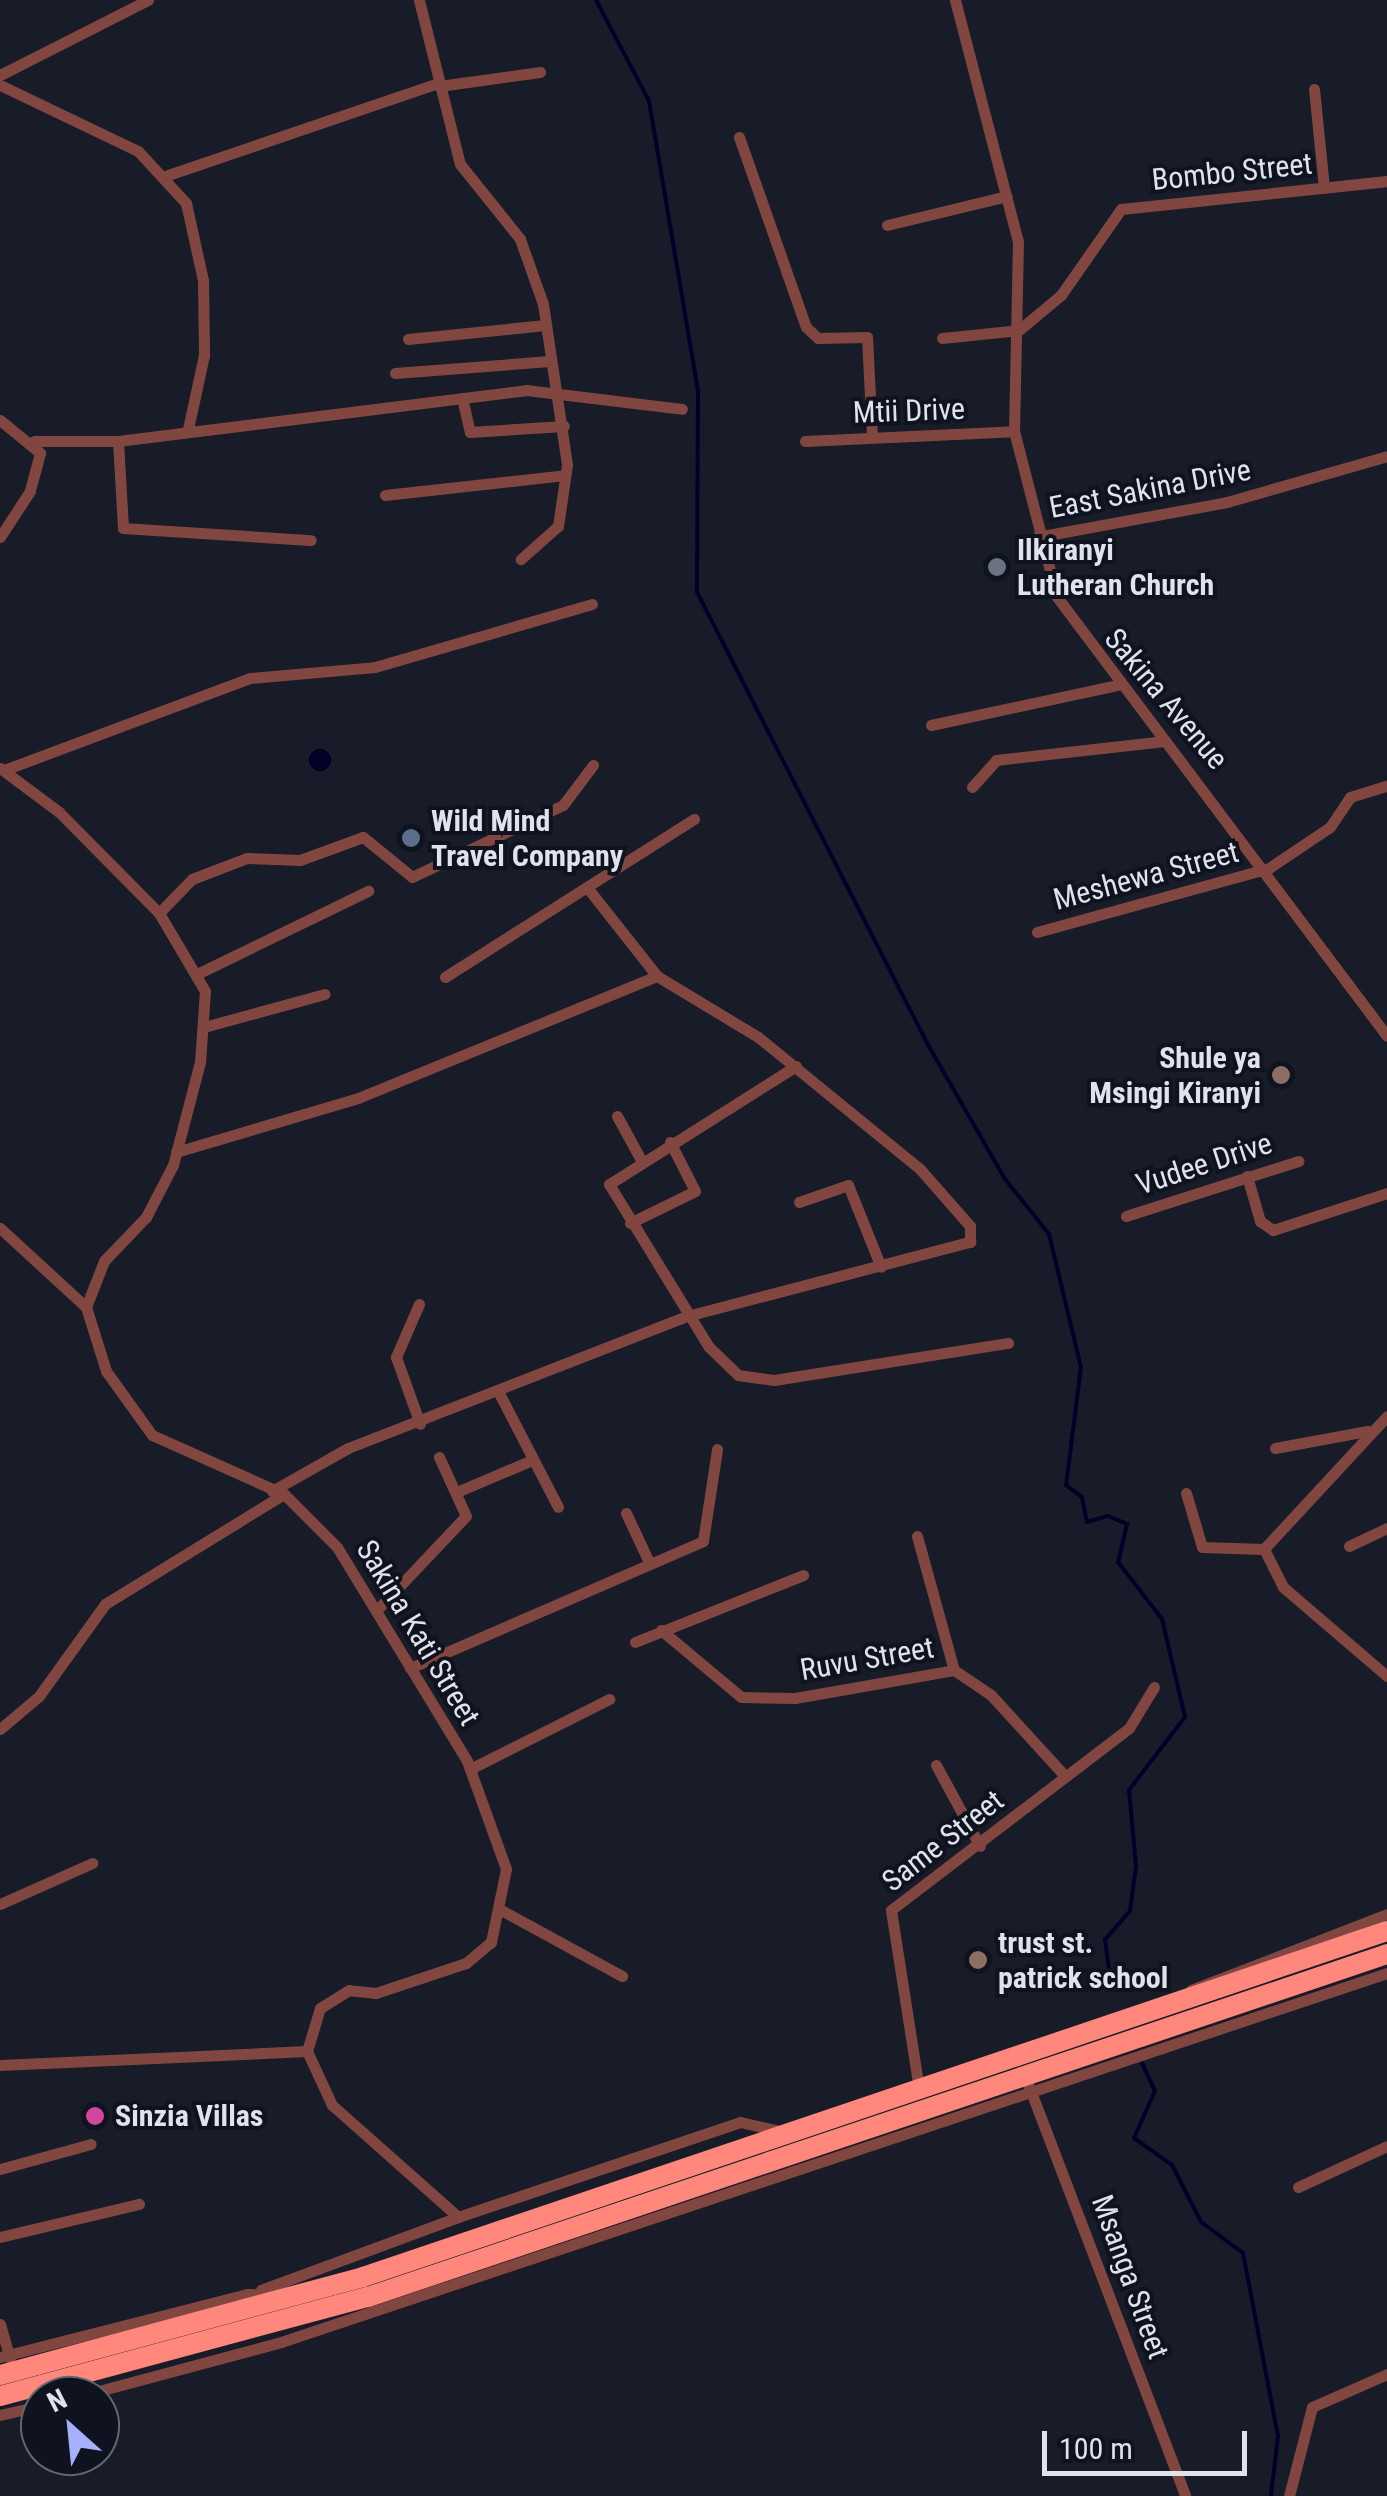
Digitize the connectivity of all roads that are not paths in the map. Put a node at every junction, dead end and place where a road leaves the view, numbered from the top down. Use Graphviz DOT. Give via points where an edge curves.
graph roads {
  1 [pos="148,0"];
  2 [pos="419,0"];
  3 [pos="955,0"];
  4 [pos="540,72"];
  5 [pos="0,75"];
  6 [pos="438,84"];
  7 [pos="0,85"];
  8 [pos="1314,89"];
  9 [pos="739,137"];
  10 [pos="168,175"];
  11 [pos="1387,180"];
  12 [pos="1324,188"];
  13 [pos="1007,196"];
  14 [pos="887,226"];
  15 [pos="544,325"];
  16 [pos="1019,330"];
  17 [pos="942,338"];
  18 [pos="408,339"];
  19 [pos="550,361"];
  20 [pos="396,373"];
  21 [pos="556,390"];
  22 [pos="462,398"];
  23 [pos="682,409"];
  24 [pos="0,420"];
  25 [pos="564,426"];
  26 [pos="188,429"];
  27 [pos="1014,431"];
  28 [pos="872,436"];
  29 [pos="34,441"];
  30 [pos="118,441"];
  31 [pos="805,441"];
  32 [pos="1387,456"];
  33 [pos="565,475"];
  34 [pos="385,495"];
  35 [pos="1037,537"];
  36 [pos="0,538"];
  37 [pos="310,540"];
  38 [pos="521,560"];
  39 [pos="592,604"];
  40 [pos="1117,685"];
  41 [pos="931,725"];
  42 [pos="1165,741"];
  43 [pos="593,765"];
  44 [pos="2,769"];
  45 [pos="1387,786"];
  46 [pos="972,788"];
  47 [pos="694,819"];
  48 [pos="1269,868"];
  49 [pos="589,890"];
  50 [pos="368,892"];
  51 [pos="159,913"];
  52 [pos="1036,932"];
  53 [pos="201,972"];
  54 [pos="657,976"];
  55 [pos="445,978"];
  56 [pos="325,994"];
  57 [pos="204,1027"];
  58 [pos="1387,1036"];
  59 [pos="796,1066"];
  60 [pos="617,1116"];
  61 [pos="670,1142"];
  62 [pos="176,1152"];
  63 [pos="640,1158"];
  64 [pos="1298,1161"];
  65 [pos="1246,1176"];
  66 [pos="1387,1193"];
  67 [pos="799,1202"];
  68 [pos="1126,1216"];
  69 [pos="630,1224"];
  70 [pos="0,1228"];
  71 [pos="881,1266"];
  72 [pos="419,1304"];
  73 [pos="86,1308"];
  74 [pos="688,1316"];
  75 [pos="1008,1343"];
  76 [pos="500,1395"];
  77 [pos="1387,1416"];
  78 [pos="420,1424"];
  79 [pos="1367,1430"];
  80 [pos="1274,1448"];
  81 [pos="718,1449"];
  82 [pos="439,1457"];
  83 [pos="532,1460"];
  84 [pos="278,1492"];
  85 [pos="459,1492"];
  86 [pos="1186,1493"];
  87 [pos="558,1507"];
  88 [pos="626,1513"];
  89 [pos="1387,1528"];
  90 [pos="917,1536"];
  91 [pos="1349,1546"];
  92 [pos="1264,1548"];
  93 [pos="648,1560"];
  94 [pos="803,1576"];
  95 [pos="377,1610"];
  96 [pos="661,1630"];
  97 [pos="635,1642"];
  98 [pos="410,1668"];
  99 [pos="954,1670"];
  100 [pos="1387,1676"];
  101 [pos="1154,1687"];
  102 [pos="609,1699"];
  103 [pos="0,1729"];
  104 [pos="936,1765"];
  105 [pos="470,1769"];
  106 [pos="1064,1775"];
  107 [pos="980,1846"];
  108 [pos="92,1863"];
  109 [pos="0,1904"];
  110 [pos="501,1910"];
  111 [pos="1387,1914"];
  112 [pos="1387,1931"];
  113 [pos="1387,1954"];
  114 [pos="1346,1956"];
  115 [pos="1387,1973"];
  116 [pos="622,1976"];
  117 [pos="1171,2003"];
  118 [pos="306,2051"];
  119 [pos="0,2065"];
  120 [pos="1028,2086"];
  121 [pos="919,2089"];
  122 [pos="789,2133"];
  123 [pos="92,2144"];
  124 [pos="1387,2146"];
  125 [pos="0,2169"];
  126 [pos="1298,2187"];
  127 [pos="139,2204"];
  128 [pos="458,2217"];
  129 [pos="0,2237"];
  130 [pos="257,2292"];
  131 [pos="290,2296"];
  132 [pos="0,2324"];
  133 [pos="6,2365"];
  134 [pos="1387,2374"];
  135 [pos="120,2385"];
  136 [pos="0,2396"];
  137 [pos="1184,2496"];
  138 [pos="1289,2496"];
  1 -- 5 [label="street"];
  2 -- 6 [label="street"];
  3 -- 13 [label="street, Sakina Avenue"];
  4 -- 6 [label="street"];
  6 -- 10 [label="street"];
  6 -- 15 [label="street" via="468,181 520,238"];
  7 -- 10 [label="street"];
  8 -- 12 [label="street"];
  9 -- 28 [label="street" via="806,327 818,338 868,337"];
  10 -- 26 [label="street" via="196,229 203,280 204,354"];
  11 -- 12 [label="street, Bombo Street"];
  12 -- 16 [label="street, Bombo Street" via="1122,209 1061,295"];
  13 -- 14 [label="street"];
  13 -- 16 [label="street, Sakina Avenue" via="1023,277"];
  15 -- 18 [label="street"];
  15 -- 19 [label="street"];
  16 -- 17 [label="street"];
  16 -- 27 [label="street, Sakina Avenue"];
  19 -- 20 [label="street"];
  19 -- 21 [label="street"];
  21 -- 22 [label="street"];
  21 -- 23 [label="street"];
  21 -- 25 [label="street"];
  22 -- 25 [label="street" via="470,432"];
  22 -- 26 [label="street"];
  24 -- 29 [label="street"];
  25 -- 33 [label="street"];
  26 -- 30 [label="street"];
  27 -- 28 [label="street, Mtii Drive"];
  27 -- 35 [label="street, Sakina Avenue"];
  28 -- 31 [label="street, Mtii Drive"];
  29 -- 30 [label="street"];
  29 -- 36 [label="street" via="40,462"];
  30 -- 37 [label="street" via="124,528"];
  32 -- 35 [label="street, East Sakina Drive" via="1214,505"];
  33 -- 34 [label="street"];
  33 -- 38 [label="street" via="558,526"];
  35 -- 40 [label="street, Sakina Avenue" via="1064,611"];
  39 -- 44 [label="street" via="375,666 250,678"];
  40 -- 41 [label="street"];
  40 -- 42 [label="street, Sakina Avenue"];
  42 -- 46 [label="street" via="996,760"];
  42 -- 48 [label="street, Sakina Avenue"];
  43 -- 51 [label="street" via="563,805 412,877 363,837 300,860 247,858 192,879"];
  44 -- 51 [label="street"];
  45 -- 48 [label="street, Meshewa Street" via="1350,798 1330,827"];
  47 -- 49 [label="street"];
  48 -- 52 [label="street, Meshewa Street"];
  48 -- 58 [label="street, Sakina Avenue"];
  49 -- 54 [label="street"];
  49 -- 55 [label="street"];
  50 -- 53 [label="street"];
  51 -- 53 [label="street"];
  53 -- 57 [label="street"];
  54 -- 59 [label="street"];
  54 -- 62 [label="street" via="342,1104"];
  56 -- 57 [label="street"];
  57 -- 62 [label="street"];
  59 -- 61 [label="street"];
  59 -- 71 [label="street" via="920,1169 972,1230 970,1242"];
  60 -- 63 [label="street"];
  61 -- 63 [label="street"];
  61 -- 69 [label="street" via="695,1192"];
  62 -- 73 [label="street" via="158,1199 104,1261"];
  63 -- 69 [label="street" via="609,1184"];
  64 -- 65 [label="street, Vudee Drive"];
  65 -- 66 [label="street" via="1260,1221 1273,1230"];
  65 -- 68 [label="street, Vudee Drive"];
  67 -- 71 [label="street" via="848,1185"];
  69 -- 74 [label="street"];
  70 -- 73 [label="street"];
  71 -- 74 [label="street"];
  72 -- 78 [label="street" via="396,1357"];
  73 -- 84 [label="street, Sakina Kati Street" via="106,1371 152,1435"];
  74 -- 75 [label="street" via="749,1379"];
  74 -- 76 [label="street"];
  76 -- 78 [label="street"];
  76 -- 83 [label="street"];
  77 -- 79 [label="street"];
  78 -- 84 [label="street" via="348,1448"];
  79 -- 80 [label="street"];
  79 -- 92 [label="street" via="1340,1477"];
  81 -- 93 [label="street" via="703,1541"];
  82 -- 85 [label="street"];
  83 -- 85 [label="street"];
  83 -- 87 [label="street"];
  84 -- 95 [label="street, Sakina Kati Street" via="337,1547"];
  84 -- 103 [label="street" via="105,1604 38,1696"];
  85 -- 95 [label="street" via="460,1527"];
  86 -- 92 [label="street" via="1202,1547"];
  88 -- 93 [label="street"];
  89 -- 91 [label="street"];
  90 -- 99 [label="street"];
  92 -- 100 [label="street" via="1283,1587"];
  93 -- 98 [label="street"];
  94 -- 96 [label="street"];
  95 -- 98 [label="street, Sakina Kati Street"];
  96 -- 97 [label="street"];
  96 -- 99 [label="street, Ruvu Street" via="741,1696 795,1698"];
  98 -- 105 [label="street, Sakina Kati Street"];
  99 -- 106 [label="street, Ruvu Street" via="991,1695"];
  101 -- 106 [label="street, Same Street" via="1128,1728"];
  102 -- 105 [label="street"];
  104 -- 107 [label="street"];
  105 -- 110 [label="street, Sakina Kati Street" via="506,1869"];
  106 -- 107 [label="street, Same Street"];
  107 -- 121 [label="street, Same Street" via="891,1910"];
  108 -- 109 [label="street"];
  110 -- 116 [label="street"];
  110 -- 118 [label="street, Sakina Kati Street" via="490,1942 466,1962 392,1989 331,1996 310,2024"];
  111 -- 117 [label="street" via="1219,1973"];
  112 -- 114 [label="highway"];
  113 -- 114 [label="highway"];
  114 -- 117 [label="highway"];
  114 -- 120 [label="highway"];
  115 -- 120 [label="street"];
  117 -- 121 [label="highway"];
  118 -- 119 [label="street"];
  118 -- 128 [label="street" via="347,2124"];
  120 -- 135 [label="street" via="281,2342"];
  120 -- 136 [label="highway" via="368,2298"];
  120 -- 137 [label="street, Msanga Street"];
  121 -- 122 [label="highway"];
  122 -- 128 [label="street" via="740,2122"];
  122 -- 131 [label="highway"];
  123 -- 125 [label="street"];
  124 -- 126 [label="street"];
  127 -- 129 [label="street"];
  128 -- 130 [label="street"];
  130 -- 131 [label="street"];
  130 -- 133 [label="street"];
  131 -- 133 [label="highway"];
  132 -- 133 [label="street"];
  134 -- 138 [label="street" via="1312,2407"];
}
